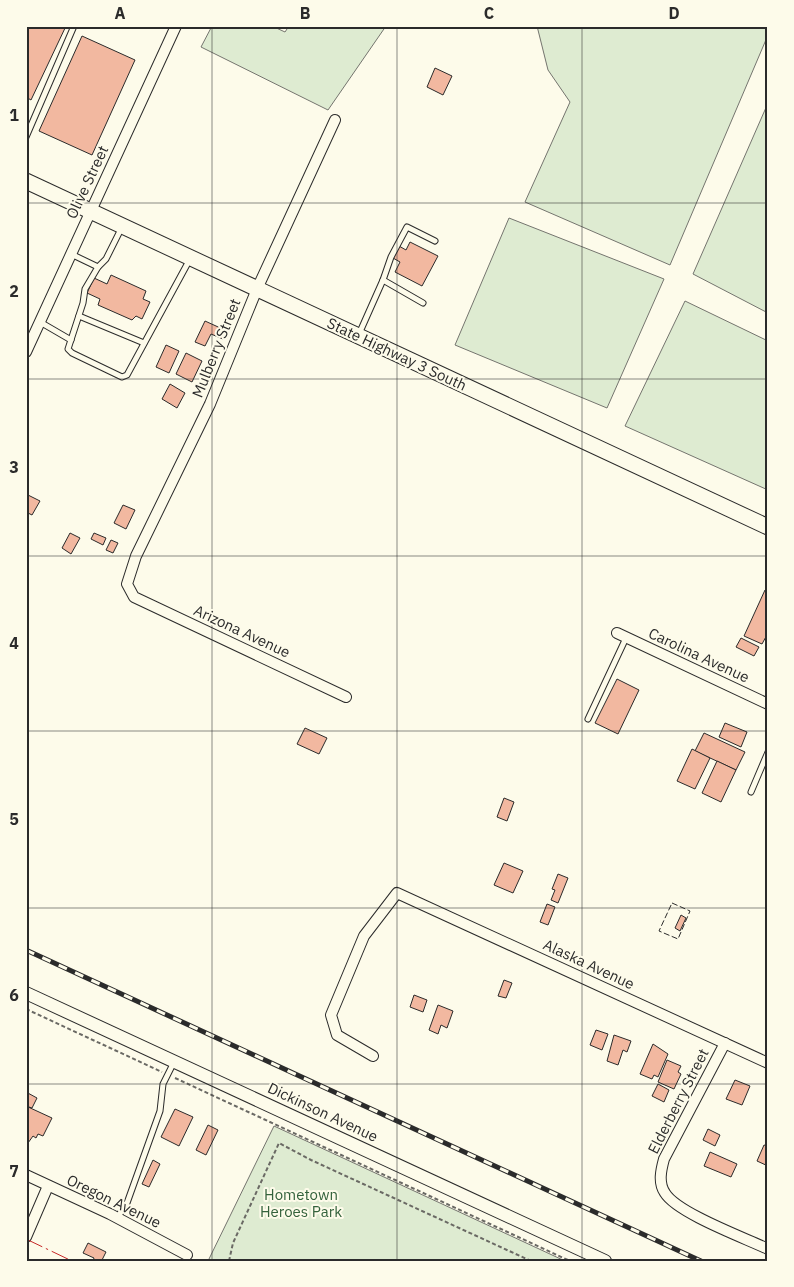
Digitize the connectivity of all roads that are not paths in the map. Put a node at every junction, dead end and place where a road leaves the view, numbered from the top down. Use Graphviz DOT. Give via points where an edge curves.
graph roads {
  1 [pos="74,26"];
  2 [pos="176,26"];
  3 [pos="334,120"];
  4 [pos="29,122"];
  5 [pos="26,137"];
  6 [pos="26,181"];
  7 [pos="90,211"];
  8 [pos="122,226"];
  9 [pos="435,241"];
  10 [pos="71,254"];
  11 [pos="190,258"];
  12 [pos="98,267"];
  13 [pos="383,280"];
  14 [pos="257,289"];
  15 [pos="423,303"];
  16 [pos="79,316"];
  17 [pos="40,322"];
  18 [pos="358,336"];
  19 [pos="70,340"];
  20 [pos="144,343"];
  21 [pos="26,352"];
  22 [pos="768,527"];
  23 [pos="129,588"];
  24 [pos="621,636"];
  25 [pos="346,697"];
  26 [pos="768,704"];
  27 [pos="588,719"];
  28 [pos="768,752"];
  29 [pos="751,792"];
  30 [pos="26,993"];
  31 [pos="726,1043"];
  32 [pos="373,1056"];
  33 [pos="174,1061"];
  34 [pos="768,1063"];
  35 [pos="26,1176"];
  36 [pos="48,1186"];
  37 [pos="117,1218"];
  38 [pos="26,1237"];
  39 [pos="768,1249"];
  40 [pos="187,1255"];
  41 [pos="605,1261"];
  1 -- 4 [label="lane"];
  2 -- 7 [label="street, Olive Street"];
  3 -- 14 [label="street, Mulberry Street"];
  4 -- 5 [label="lane"];
  6 -- 7 [label="main road, State Highway 3 South"];
  7 -- 8 [label="main road, State Highway 3 South"];
  7 -- 10 [label="street, Olive Street"];
  8 -- 11 [label="main road, State Highway 3 South"];
  8 -- 12 [label="lane" via="106,260"];
  9 -- 13 [label="lane" via="407,228 390,257"];
  10 -- 12 [label="lane"];
  10 -- 17 [label="street, Olive Street"];
  11 -- 14 [label="main road, State Highway 3 South"];
  11 -- 20 [label="lane"];
  12 -- 16 [label="lane" via="85,288"];
  13 -- 15 [label="lane"];
  13 -- 18 [label="lane"];
  14 -- 18 [label="main road, State Highway 3 South"];
  14 -- 23 [label="street, Mulberry Street" via="210,404 136,556 127,584"];
  16 -- 19 [label="lane"];
  16 -- 20 [label="lane"];
  17 -- 19 [label="lane"];
  17 -- 21 [label="street, Olive Street"];
  18 -- 22 [label="main road, State Highway 3 South"];
  19 -- 20 [label="lane" via="68,349 72,353 122,377 128,375"];
  23 -- 25 [label="street, Arizona Avenue" via="134,598"];
  24 -- 26 [label="street, Carolina Avenue"];
  24 -- 27 [label="lane"];
  28 -- 29 [label="lane"];
  30 -- 33 [label="street, Dickinson Avenue"];
  31 -- 32 [label="street, Alaska Avenue" via="397,893 364,936 331,1015 337,1035"];
  31 -- 34 [label="street, Alaska Avenue"];
  31 -- 39 [label="street, Elderberry Street" via="668,1151 660,1174 664,1192 675,1205"];
  33 -- 37 [label="lane" via="163,1084 160,1111 127,1203"];
  33 -- 41 [label="street, Dickinson Avenue"];
  35 -- 36 [label="street, Oregon Avenue"];
  36 -- 37 [label="street, Oregon Avenue"];
  36 -- 38 [label="street"];
  37 -- 40 [label="street, Oregon Avenue"];
}
